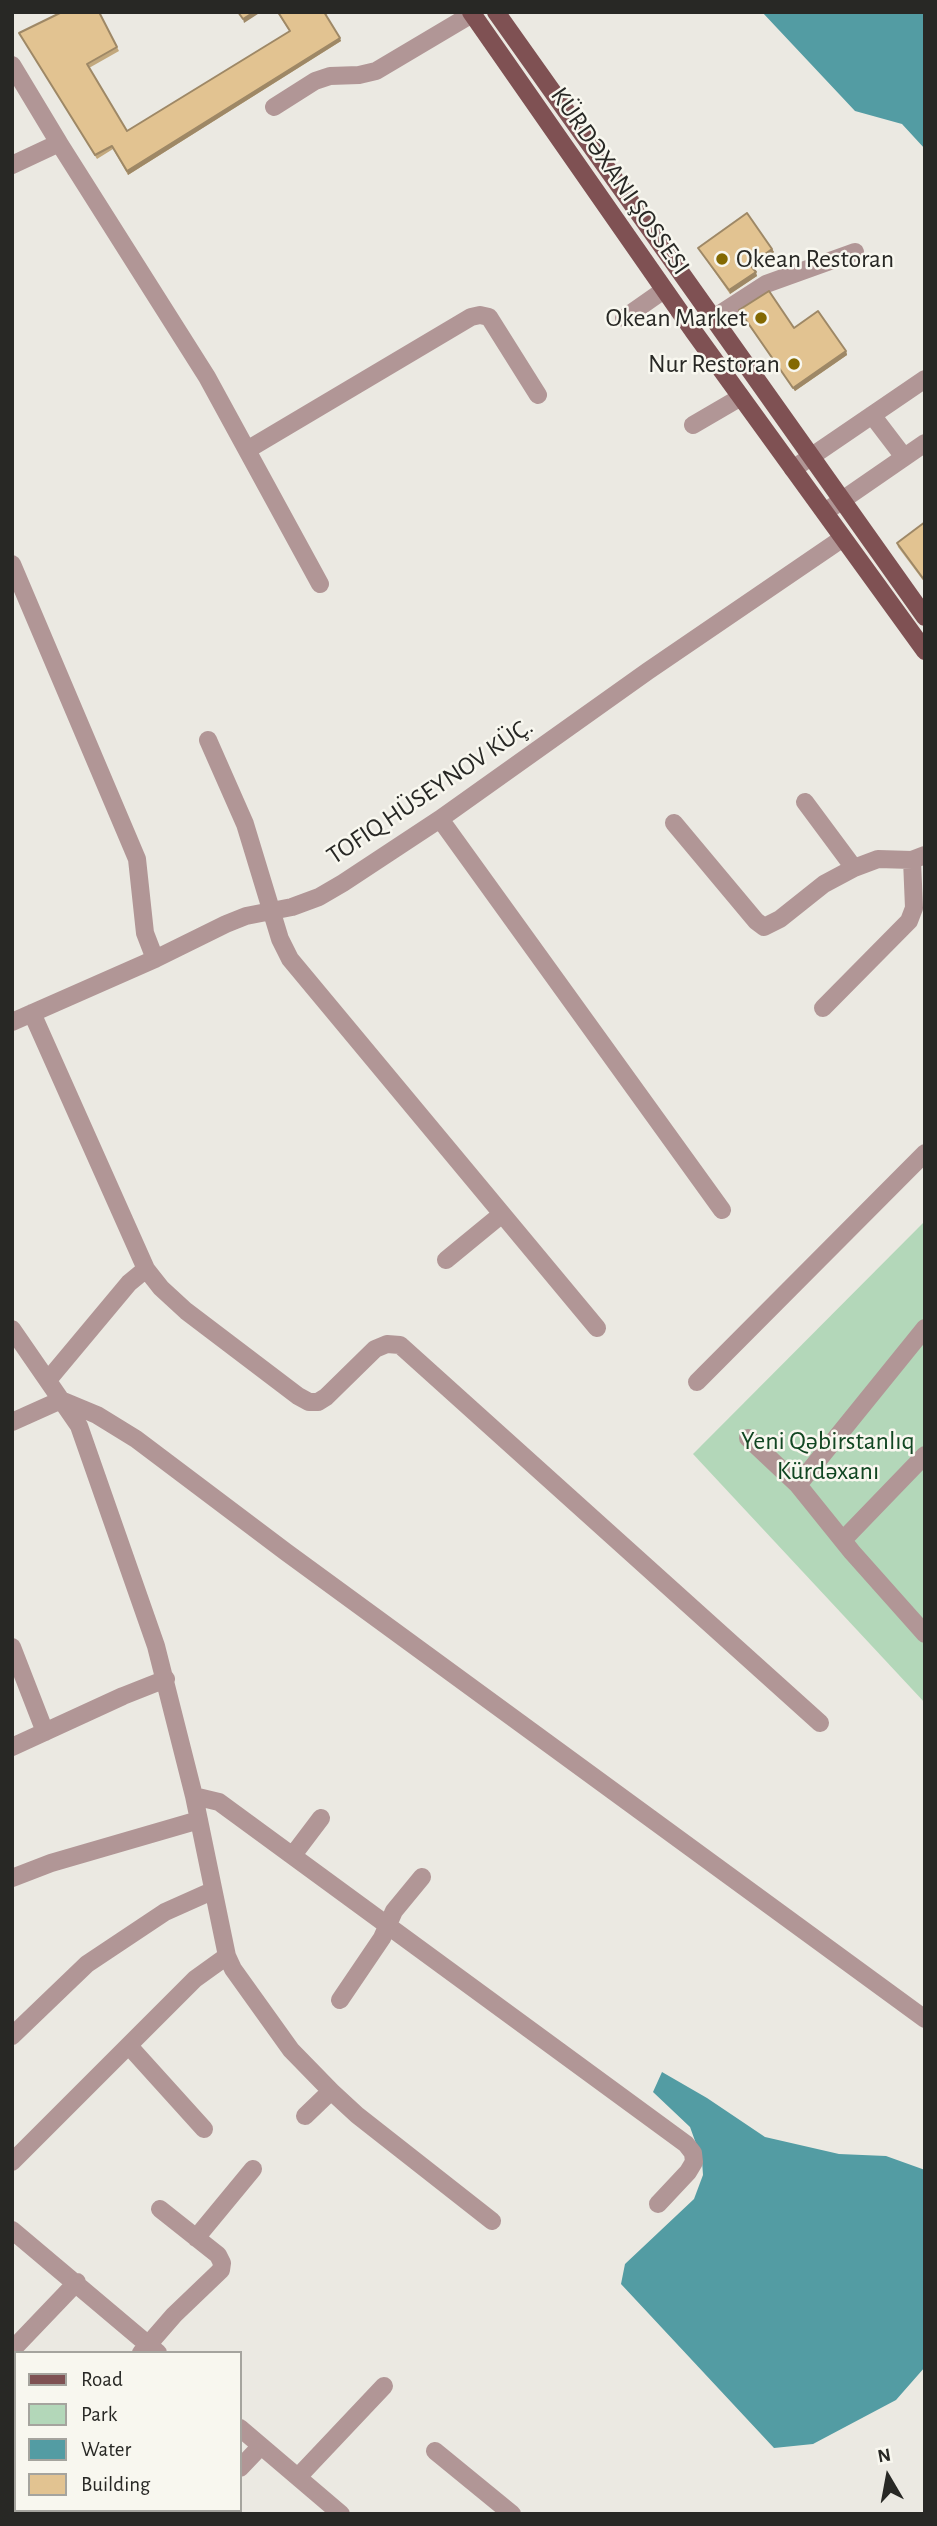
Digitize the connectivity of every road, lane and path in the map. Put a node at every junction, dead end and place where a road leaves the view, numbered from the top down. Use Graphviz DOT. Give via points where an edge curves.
graph roads {
  1 [pos="496,12"];
  2 [pos="471,13"];
  3 [pos="12,65"];
  4 [pos="274,107"];
  5 [pos="59,143"];
  6 [pos="12,165"];
  7 [pos="855,251"];
  8 [pos="664,290"];
  9 [pos="624,318"];
  10 [pos="712,319"];
  11 [pos="925,379"];
  12 [pos="538,395"];
  13 [pos="741,397"];
  14 [pos="872,415"];
  15 [pos="693,425"];
  16 [pos="925,443"];
  17 [pos="247,450"];
  18 [pos="811,457"];
  19 [pos="904,457"];
  20 [pos="793,469"];
  21 [pos="841,500"];
  22 [pos="825,512"];
  23 [pos="843,538"];
  24 [pos="12,564"];
  25 [pos="320,584"];
  26 [pos="925,617"];
  27 [pos="925,651"];
  28 [pos="208,740"];
  29 [pos="805,802"];
  30 [pos="440,819"];
  31 [pos="674,823"];
  32 [pos="919,858"];
  33 [pos="854,868"];
  34 [pos="273,910"];
  35 [pos="155,959"];
  36 [pos="823,1009"];
  37 [pos="32,1013"];
  38 [pos="12,1022"];
  39 [pos="925,1153"];
  40 [pos="722,1210"];
  41 [pos="502,1214"];
  42 [pos="446,1260"];
  43 [pos="146,1269"];
  44 [pos="597,1328"];
  45 [pos="925,1328"];
  46 [pos="12,1329"];
  47 [pos="48,1380"];
  48 [pos="697,1382"];
  49 [pos="61,1400"];
  50 [pos="12,1422"];
  51 [pos="747,1438"];
  52 [pos="925,1455"];
  53 [pos="798,1485"];
  54 [pos="843,1540"];
  55 [pos="918,1615"];
  56 [pos="925,1634"];
  57 [pos="12,1647"];
  58 [pos="166,1679"];
  59 [pos="820,1723"];
  60 [pos="45,1732"];
  61 [pos="12,1746"];
  62 [pos="194,1796"];
  63 [pos="321,1818"];
  64 [pos="199,1820"];
  65 [pos="293,1855"];
  66 [pos="422,1877"];
  67 [pos="12,1878"];
  68 [pos="212,1891"];
  69 [pos="388,1924"];
  70 [pos="227,1956"];
  71 [pos="340,2000"];
  72 [pos="925,2019"];
  73 [pos="12,2036"];
  74 [pos="129,2046"];
  75 [pos="331,2091"];
  76 [pos="305,2116"];
  77 [pos="204,2129"];
  78 [pos="12,2162"];
  79 [pos="253,2169"];
  80 [pos="658,2204"];
  81 [pos="160,2209"];
  82 [pos="492,2221"];
  83 [pos="12,2230"];
  84 [pos="196,2238"];
  85 [pos="77,2282"];
  86 [pos="12,2350"];
  87 [pos="149,2350"];
  88 [pos="384,2386"];
  89 [pos="242,2430"];
  90 [pos="260,2447"];
  91 [pos="435,2451"];
  92 [pos="242,2466"];
  93 [pos="298,2477"];
  94 [pos="341,2514"];
  95 [pos="512,2514"];
  1 -- 10 [label="main road"];
  2 -- 4 [label="street" via="376,71 315,81"];
  2 -- 8 [label="main road"];
  3 -- 5 [label="street"];
  5 -- 6 [label="street"];
  5 -- 17 [label="street" via="207,377"];
  7 -- 10 [label="street" via="766,284"];
  8 -- 9 [label="street"];
  8 -- 13 [label="main road"];
  10 -- 18 [label="main road"];
  11 -- 14 [label="street"];
  12 -- 17 [label="street" via="489,317 480,315"];
  13 -- 15 [label="street"];
  13 -- 20 [label="main road"];
  14 -- 18 [label="street"];
  14 -- 19 [label="street"];
  16 -- 19 [label="street"];
  17 -- 25 [label="street"];
  18 -- 20 [label="street"];
  18 -- 21 [label="main road"];
  19 -- 21 [label="street"];
  20 -- 22 [label="main road"];
  21 -- 22 [label="street"];
  21 -- 26 [label="main road"];
  22 -- 23 [label="main road"];
  23 -- 27 [label="main road"];
  23 -- 30 [label="street, TOFIQ HÜSEYNOV KÜÇ."];
  24 -- 35 [label="street" via="137,859 145,933"];
  28 -- 34 [label="street" via="245,824"];
  29 -- 33 [label="street"];
  30 -- 34 [label="street, TOFIQ HÜSEYNOV KÜÇ." via="319,897"];
  30 -- 40 [label="street"];
  31 -- 33 [label="street" via="764,927"];
  32 -- 33 [label="street" via="878,859"];
  32 -- 36 [label="street" via="909,922"];
  34 -- 35 [label="street, TOFIQ HÜSEYNOV KÜÇ." via="246,916"];
  34 -- 41 [label="street" via="290,959"];
  35 -- 37 [label="street, TOFIQ HÜSEYNOV KÜÇ."];
  37 -- 38 [label="street, TOFIQ HÜSEYNOV KÜÇ."];
  37 -- 43 [label="street"];
  39 -- 48 [label="street"];
  41 -- 42 [label="street"];
  41 -- 44 [label="street"];
  43 -- 47 [label="street"];
  43 -- 59 [label="street" via="186,1311 309,1402 326,1397 374,1349 400,1345"];
  45 -- 53 [label="street"];
  46 -- 47 [label="street"];
  47 -- 49 [label="street"];
  49 -- 50 [label="street"];
  49 -- 58 [label="street" via="79,1426 93,1462"];
  49 -- 72 [label="street" via="136,1439"];
  51 -- 53 [label="street"];
  52 -- 54 [label="street"];
  53 -- 54 [label="street"];
  54 -- 55 [label="street"];
  55 -- 56 [label="street"];
  57 -- 60 [label="street"];
  58 -- 60 [label="street"];
  58 -- 62 [label="street"];
  60 -- 61 [label="street"];
  62 -- 64 [label="street"];
  62 -- 65 [label="street" via="219,1802"];
  63 -- 65 [label="street"];
  64 -- 67 [label="street"];
  64 -- 68 [label="street"];
  65 -- 69 [label="street"];
  66 -- 69 [label="street"];
  68 -- 70 [label="street"];
  68 -- 73 [label="street" via="166,1912 88,1964"];
  69 -- 71 [label="street"];
  69 -- 80 [label="street" via="686,2144 694,2162"];
  70 -- 74 [label="street" via="195,1979"];
  70 -- 75 [label="street" via="291,2050"];
  74 -- 77 [label="street"];
  74 -- 78 [label="street"];
  75 -- 76 [label="street"];
  75 -- 82 [label="street"];
  79 -- 84 [label="street"];
  81 -- 84 [label="street"];
  83 -- 85 [label="street"];
  84 -- 87 [label="street" via="218,2255 221,2270"];
  85 -- 86 [label="street"];
  85 -- 87 [label="street"];
  88 -- 93 [label="street"];
  89 -- 90 [label="street"];
  90 -- 92 [label="street"];
  90 -- 93 [label="street"];
  91 -- 95 [label="street"];
  93 -- 94 [label="street"];
}
